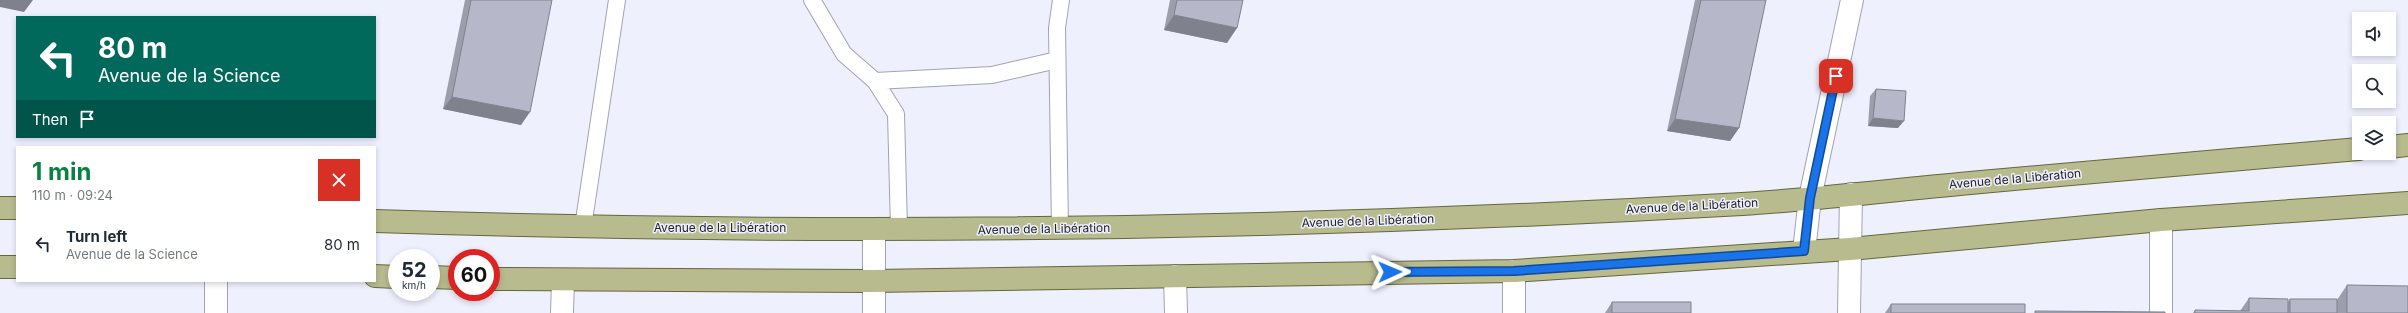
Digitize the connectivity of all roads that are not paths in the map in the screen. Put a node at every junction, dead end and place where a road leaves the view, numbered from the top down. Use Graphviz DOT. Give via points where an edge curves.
graph roads {
  1 [pos="617,0"];
  2 [pos="812,0"];
  3 [pos="1061,0"];
  4 [pos="1852,0"];
  5 [pos="1057,60"];
  6 [pos="875,81"];
  7 [pos="2408,145"];
  8 [pos="2396,146"];
  9 [pos="2352,150"];
  10 [pos="1851,194"];
  11 [pos="1810,198"];
  12 [pos="2408,203"];
  13 [pos="0,208"];
  14 [pos="16,208"];
  15 [pos="2161,220"];
  16 [pos="376,221"];
  17 [pos="583,227"];
  18 [pos="874,229"];
  19 [pos="899,229"];
  20 [pos="1060,230"];
  21 [pos="1850,249"];
  22 [pos="1804,251"];
  23 [pos="0,267"];
  24 [pos="16,267"];
  25 [pos="1514,271"];
  26 [pos="376,276"];
  27 [pos="388,276"];
  28 [pos="1175,276"];
  29 [pos="500,278"];
  30 [pos="563,280"];
  31 [pos="874,281"];
  32 [pos="216,282"];
  33 [pos="216,313"];
  34 [pos="562,313"];
  35 [pos="874,313"];
  36 [pos="1176,313"];
  37 [pos="1514,313"];
  38 [pos="1849,313"];
  39 [pos="2161,313"];
  1 -- 17 [label="lane"];
  2 -- 6 [label="lane" via="844,54"];
  3 -- 5 [label="lane" via="1057,28"];
  4 -- 11 [label="street"];
  5 -- 6 [label="lane" via="992,75"];
  5 -- 20 [label="lane"];
  6 -- 19 [label="lane" via="896,114"];
  7 -- 8 [label="main road"];
  9 -- 10 [label="main road, Avenue de la Libération"];
  10 -- 11 [label="main road, Avenue de la Libération"];
  10 -- 21 [label="street"];
  11 -- 20 [label="main road, Avenue de la Libération" via="1748,204 1382,222"];
  11 -- 22 [label="street"];
  12 -- 15 [label="main road"];
  13 -- 14 [label="main road"];
  15 -- 21 [label="main road"];
  15 -- 39 [label="street"];
  16 -- 17 [label="main road, Avenue de la Libération"];
  17 -- 18 [label="main road, Avenue de la Libération"];
  18 -- 19 [label="main road, Avenue de la Libération"];
  18 -- 31 [label="street"];
  19 -- 20 [label="main road, Avenue de la Libération"];
  21 -- 22 [label="main road"];
  21 -- 38 [label="street"];
  22 -- 25 [label="main road"];
  23 -- 24 [label="main road"];
  25 -- 28 [label="main road"];
  25 -- 37 [label="street"];
  26 -- 27 [label="main road"];
  28 -- 31 [label="main road"];
  28 -- 36 [label="street"];
  29 -- 30 [label="main road"];
  30 -- 31 [label="main road"];
  30 -- 34 [label="street"];
  31 -- 35 [label="street"];
  32 -- 33 [label="street"];
}
